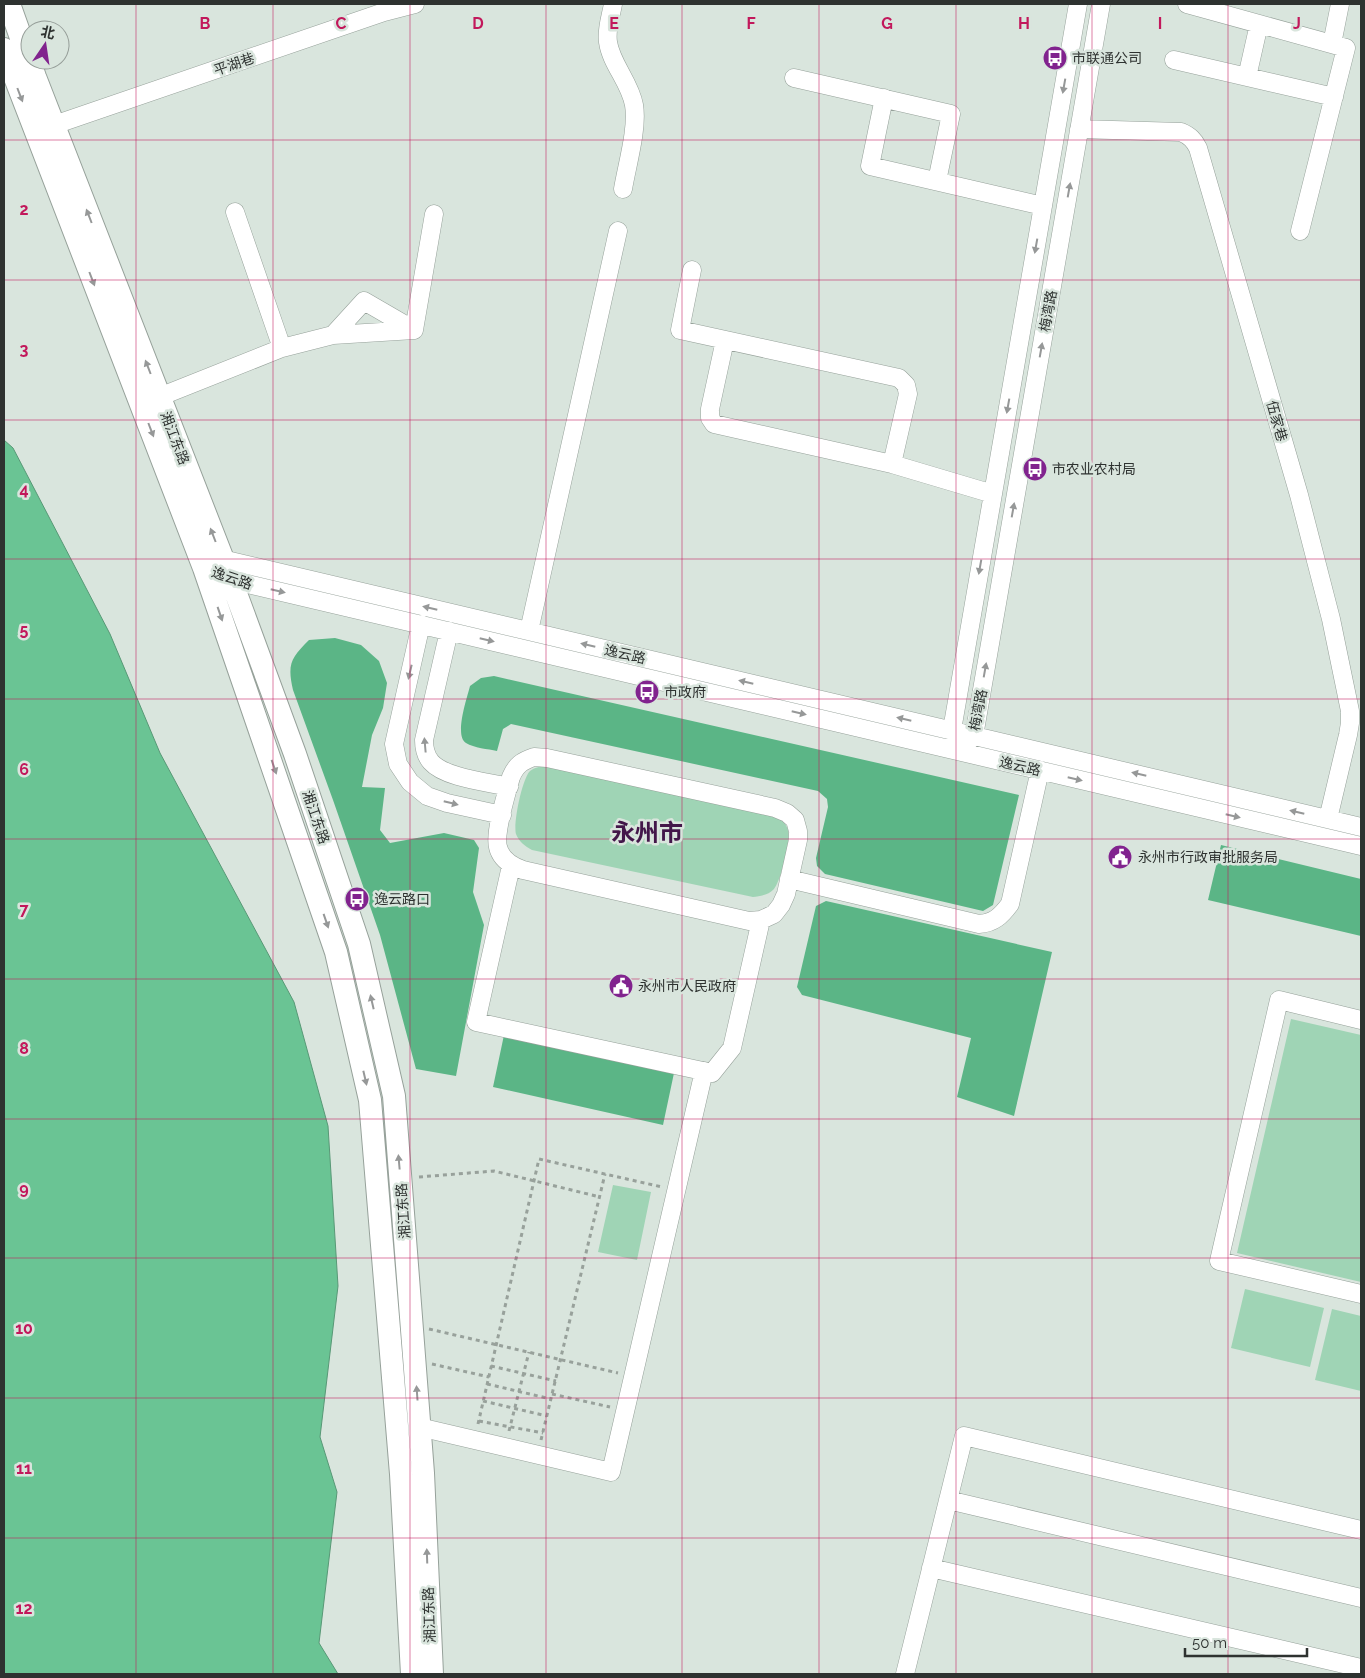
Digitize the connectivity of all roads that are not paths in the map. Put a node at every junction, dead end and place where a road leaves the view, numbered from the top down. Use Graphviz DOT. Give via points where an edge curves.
graph roads {
  1 [pos="9,4"];
  2 [pos="414,4"];
  3 [pos="613,4"];
  4 [pos="1078,4"];
  5 [pos="1101,4"];
  6 [pos="1187,4"];
  7 [pos="1340,4"];
  8 [pos="383,8"];
  9 [pos="1259,24"];
  10 [pos="1332,44"];
  11 [pos="4,49"];
  12 [pos="1174,60"];
  13 [pos="1247,77"];
  14 [pos="794,78"];
  15 [pos="1334,97"];
  16 [pos="884,98"];
  17 [pos="54,125"];
  18 [pos="1080,129"];
  19 [pos="937,181"];
  20 [pos="623,189"];
  21 [pos="1043,206"];
  22 [pos="235,212"];
  23 [pos="434,214"];
  24 [pos="618,231"];
  25 [pos="1300,231"];
  26 [pos="692,270"];
  27 [pos="414,330"];
  28 [pos="333,335"];
  29 [pos="725,340"];
  30 [pos="282,348"];
  31 [pos="159,397"];
  32 [pos="892,464"];
  33 [pos="993,494"];
  34 [pos="213,563"];
  35 [pos="231,580"];
  36 [pos="421,624"];
  37 [pos="449,631"];
  38 [pos="529,631"];
  39 [pos="952,730"];
  40 [pos="974,736"];
  41 [pos="960,751"];
  42 [pos="1040,770"];
  43 [pos="509,787"];
  44 [pos="502,815"];
  45 [pos="1328,819"];
  46 [pos="1361,827"];
  47 [pos="1361,846"];
  48 [pos="511,866"];
  49 [pos="789,879"];
  50 [pos="761,920"];
  51 [pos="1361,1020"];
  52 [pos="704,1072"];
  53 [pos="1361,1294"];
  54 [pos="420,1427"];
  55 [pos="948,1500"];
  56 [pos="1361,1530"];
  57 [pos="931,1568"];
  58 [pos="1361,1598"];
  59 [pos="1361,1668"];
  60 [pos="412,1674"];
  61 [pos="432,1674"];
  62 [pos="905,1674"];
  1 -- 17 [label="main road, 湘江东路"];
  2 -- 8 [label="street, 平湖巷"];
  3 -- 20 [label="street" via="608,44 630,92 635,120"];
  4 -- 21 [label="street, 梅湾路, one-way"];
  5 -- 18 [label="street, 梅湾路"];
  6 -- 9 [label="street"];
  7 -- 10 [label="street"];
  8 -- 17 [label="street, 平湖巷"];
  9 -- 10 [label="street"];
  9 -- 13 [label="street"];
  10 -- 15 [label="street" via="1346,48"];
  11 -- 34 [label="main road, 湘江东路, one-way"];
  12 -- 13 [label="street"];
  13 -- 15 [label="street"];
  14 -- 16 [label="street"];
  15 -- 25 [label="street"];
  16 -- 19 [label="street" via="951,114"];
  16 -- 19 [label="street" via="870,166"];
  31 -- 17 [label="main road, 湘江东路, one-way"];
  40 -- 18 [label="street, 梅湾路, one-way"];
  18 -- 45 [label="street, 伍家巷" via="1181,132 1195,141 1198,148 1299,495 1331,619 1350,711 1349,729"];
  19 -- 21 [label="street"];
  21 -- 33 [label="street, 梅湾路, one-way"];
  22 -- 30 [label="street"];
  23 -- 27 [label="street"];
  24 -- 38 [label="street"];
  26 -- 29 [label="street" via="680,330"];
  27 -- 28 [label="street"];
  27 -- 28 [label="street" via="364,301"];
  28 -- 30 [label="street"];
  29 -- 32 [label="street" via="899,378 906,385 908,394"];
  29 -- 32 [label="street" via="710,409 714,424"];
  30 -- 31 [label="street"];
  34 -- 31 [label="main road, 湘江东路, one-way"];
  32 -- 33 [label="street"];
  33 -- 39 [label="street, 梅湾路, one-way"];
  34 -- 35 [label="main road, 湘江东路"];
  38 -- 34 [label="street, 逸云路, one-way"];
  34 -- 60 [label="main road, 湘江东路, one-way" via="336,952 370,1100 402,1474"];
  35 -- 36 [label="street, 逸云路, one-way"];
  54 -- 35 [label="main road, 湘江东路, one-way" via="394,1096 359,944 295,754"];
  36 -- 37 [label="street, 逸云路"];
  36 -- 44 [label="street, one-way" via="394,744 398,764 410,782 427,796"];
  37 -- 41 [label="street, 逸云路, one-way"];
  43 -- 37 [label="street, one-way" via="441,770 425,751 424,740"];
  39 -- 38 [label="street, 逸云路, one-way"];
  39 -- 40 [label="street, 逸云路"];
  39 -- 41 [label="street, 梅湾路"];
  40 -- 41 [label="street, 梅湾路"];
  45 -- 40 [label="street, 逸云路, one-way"];
  41 -- 42 [label="street, 逸云路"];
  42 -- 47 [label="street, 逸云路, one-way"];
  42 -- 49 [label="street" via="1010,904 1001,916 990,923 979,924"];
  43 -- 44 [label="street"];
  43 -- 49 [label="street" via="515,768 523,760 534,757 775,808 795,820 798,831"];
  44 -- 48 [label="street" via="498,847"];
  45 -- 46 [label="street, 逸云路"];
  48 -- 50 [label="street" via="749,921"];
  48 -- 52 [label="street" via="476,1022"];
  49 -- 50 [label="street" via="781,905 774,914"];
  50 -- 52 [label="street" via="732,1048 712,1073"];
  51 -- 53 [label="street" via="1279,1000 1219,1261"];
  52 -- 54 [label="street" via="611,1472"];
  61 -- 54 [label="main road, 湘江东路, one-way"];
  55 -- 56 [label="street" via="964,1436"];
  55 -- 57 [label="street"];
  55 -- 58 [label="street"];
  57 -- 59 [label="street"];
  57 -- 62 [label="street"];
}
